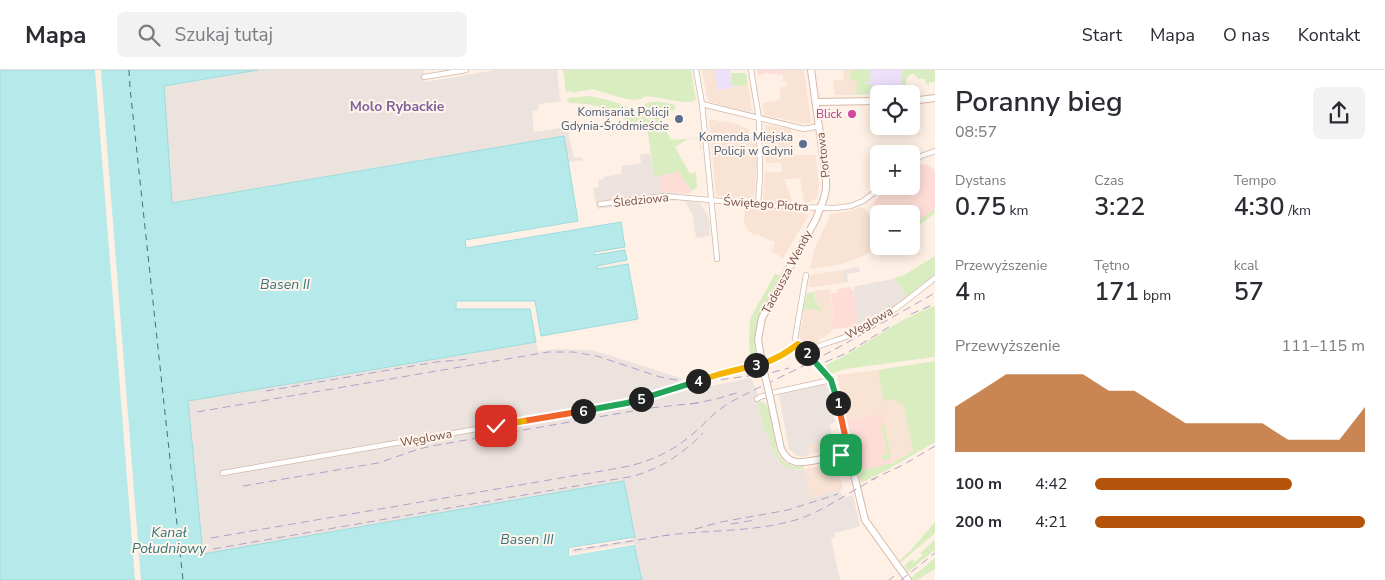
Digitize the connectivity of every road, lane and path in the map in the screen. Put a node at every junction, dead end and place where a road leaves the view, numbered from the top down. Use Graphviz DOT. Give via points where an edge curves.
graph roads {
  1 [pos="466,70"];
  2 [pos="696,70"];
  3 [pos="751,70"];
  4 [pos="812,70"];
  5 [pos="424,77"];
  6 [pos="935,98"];
  7 [pos="920,99"];
  8 [pos="870,101"];
  9 [pos="816,102"];
  10 [pos="702,104"];
  11 [pos="759,119"];
  12 [pos="820,126"];
  13 [pos="935,151"];
  14 [pos="920,157"];
  15 [pos="871,195"];
  16 [pos="712,200"];
  17 [pos="600,204"];
  18 [pos="758,204"];
  19 [pos="821,208"];
  20 [pos="717,259"];
  21 [pos="806,275"];
  22 [pos="935,278"];
  23 [pos="798,344"];
  24 [pos="805,352"];
  25 [pos="831,380"];
  26 [pos="757,399"];
  27 [pos="849,454"];
  28 [pos="223,473"];
  29 [pos="908,580"];
  1 -- 5 [label="street"];
  2 -- 10 [label="street"];
  3 -- 11 [label="street"];
  4 -- 9 [label="street, Portowa"];
  6 -- 7 [label="street"];
  8 -- 9 [label="street"];
  9 -- 12 [label="street, Portowa"];
  10 -- 11 [label="street"];
  10 -- 16 [label="street"];
  11 -- 12 [label="street" via="804,129"];
  11 -- 18 [label="street"];
  12 -- 19 [label="street, Portowa" via="827,184"];
  13 -- 14 [label="street"];
  15 -- 19 [label="street" via="851,206"];
  16 -- 17 [label="street, Śledziowa" via="661,196"];
  16 -- 18 [label="street, Świętego Piotra"];
  16 -- 20 [label="street"];
  18 -- 19 [label="street, Świętego Piotra"];
  19 -- 27 [label="street, Tadeusza Wendy, bridge" via="760,324 758,339 783,454 800,463"];
  21 -- 23 [label="street" via="795,337"];
  22 -- 24 [label="street, Węglowa" via="868,326"];
  23 -- 24 [label="street"];
  23 -- 28 [label="street, Węglowa" via="767,363 627,403"];
  24 -- 25 [label="street"];
  25 -- 26 [label="street"];
  25 -- 27 [label="street"];
  27 -- 29 [label="street" via="865,520"];
}
